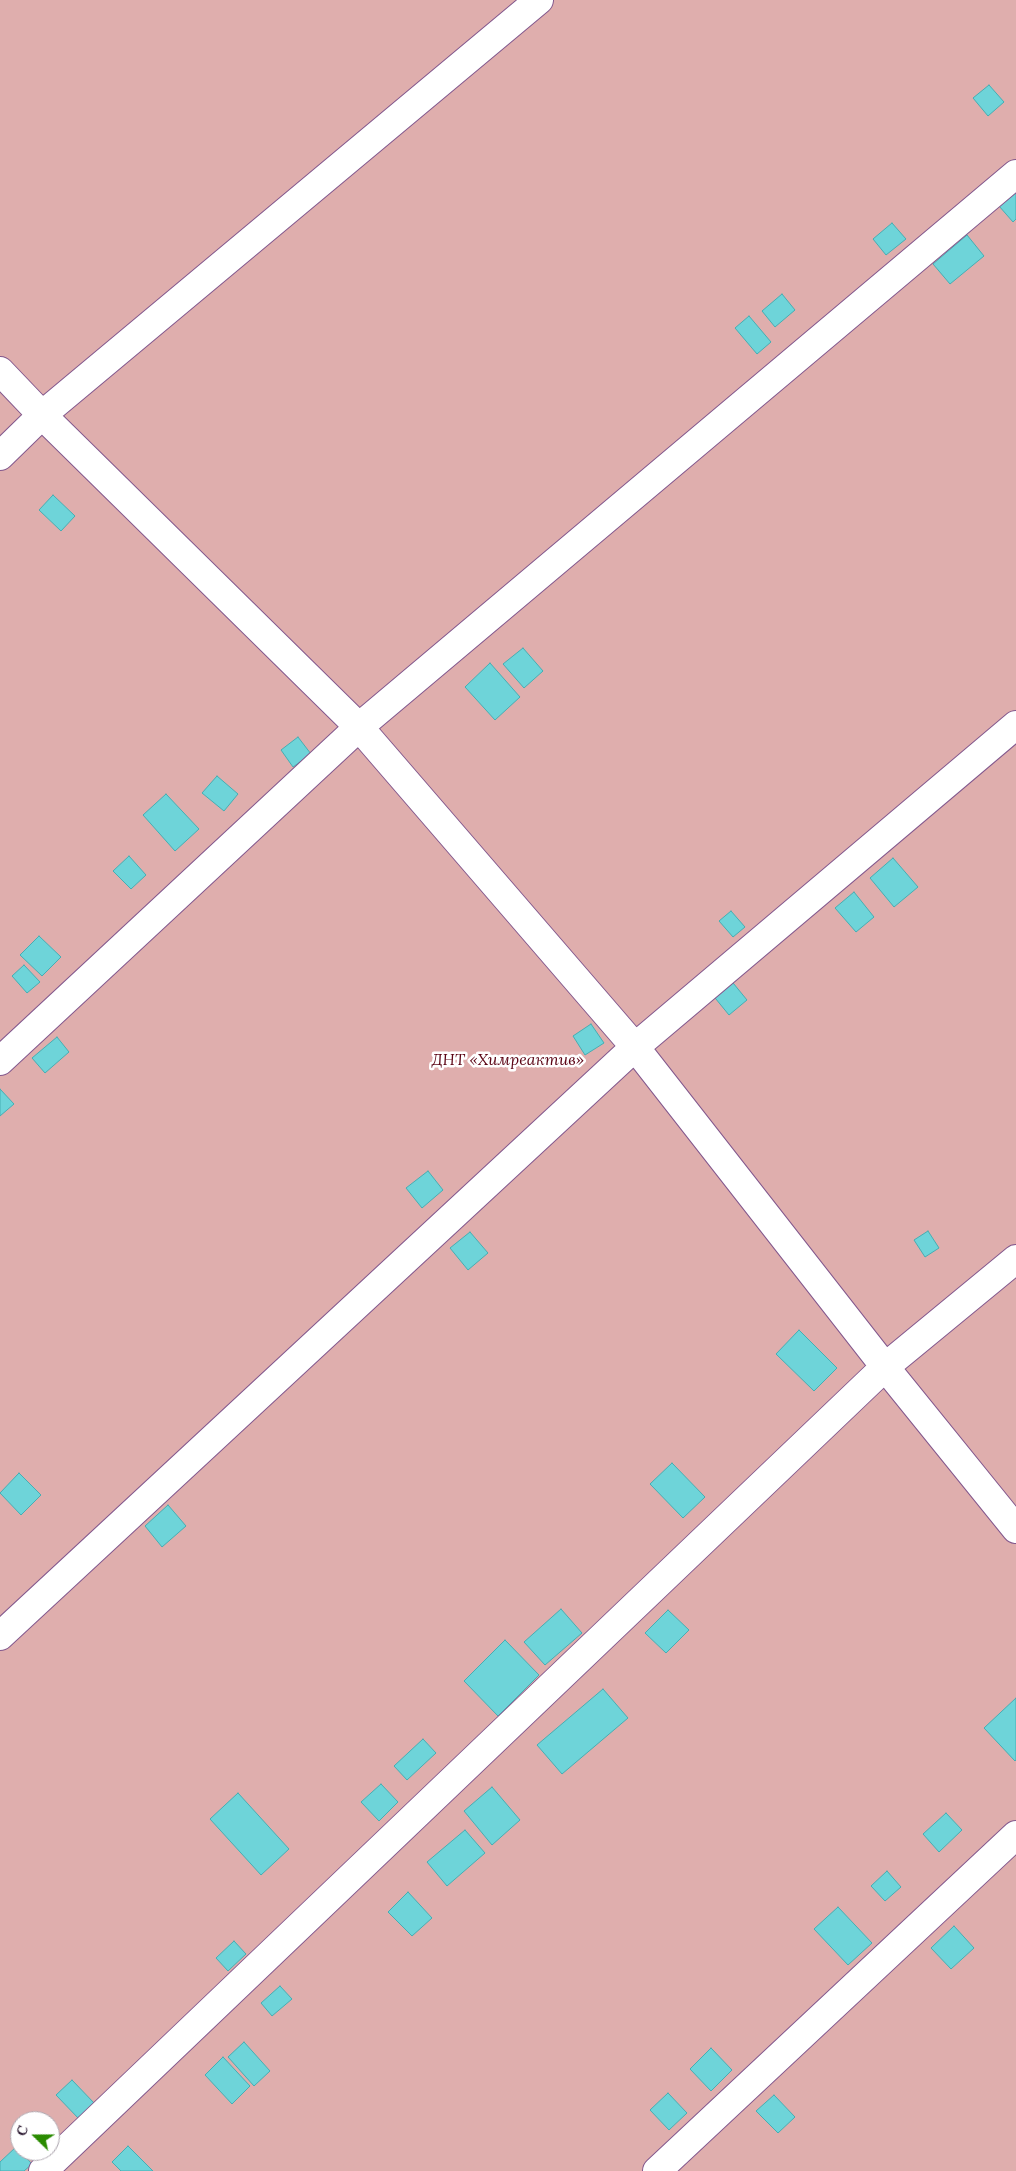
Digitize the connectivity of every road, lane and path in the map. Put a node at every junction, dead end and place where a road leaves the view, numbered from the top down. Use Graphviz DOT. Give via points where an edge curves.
graph roads {
  1 [pos="539,0"];
  2 [pos="1016,174"];
  3 [pos="0,371"];
  4 [pos="42,415"];
  5 [pos="0,456"];
  6 [pos="1016,725"];
  7 [pos="359,727"];
  8 [pos="635,1047"];
  9 [pos="0,1061"];
  10 [pos="1016,1259"];
  11 [pos="885,1367"];
  12 [pos="1016,1529"];
  13 [pos="0,1636"];
  14 [pos="1016,1835"];
  15 [pos="43,2171"];
  16 [pos="657,2171"];
  1 -- 4 [label="lane"];
  2 -- 7 [label="lane"];
  3 -- 4 [label="lane"];
  4 -- 5 [label="lane"];
  4 -- 7 [label="lane"];
  6 -- 8 [label="lane"];
  7 -- 8 [label="lane"];
  7 -- 9 [label="lane"];
  8 -- 11 [label="lane"];
  8 -- 13 [label="lane"];
  10 -- 11 [label="lane"];
  11 -- 12 [label="lane"];
  11 -- 15 [label="lane"];
  14 -- 16 [label="lane"];
}
